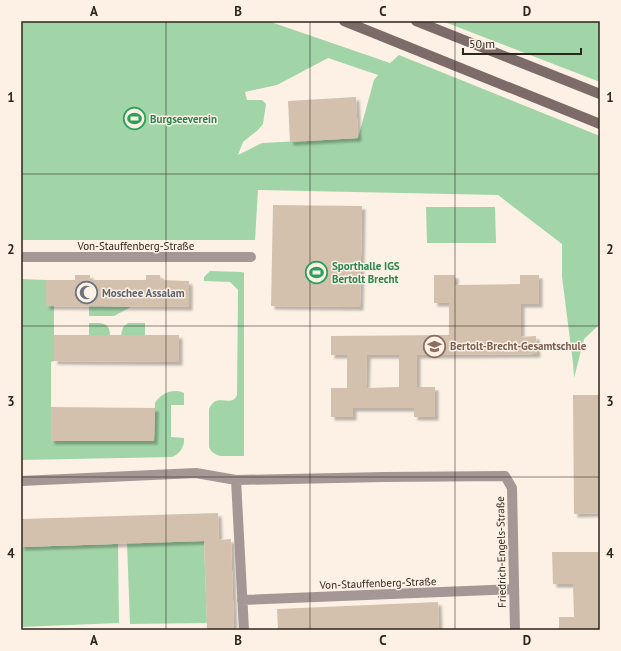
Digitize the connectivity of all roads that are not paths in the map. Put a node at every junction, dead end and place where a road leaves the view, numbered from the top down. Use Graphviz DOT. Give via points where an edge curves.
graph roads {
  1 [pos="344,21"];
  2 [pos="416,21"];
  3 [pos="600,94"];
  4 [pos="600,124"];
  5 [pos="251,257"];
  6 [pos="21,258"];
  7 [pos="236,480"];
  8 [pos="21,481"];
  9 [pos="514,589"];
  10 [pos="242,600"];
  11 [pos="244,630"];
  12 [pos="515,630"];
  1 -- 4 [label="street"];
  2 -- 3 [label="street"];
  5 -- 6 [label="street, Von-Stauffenberg-Straße"];
  7 -- 8 [label="street" via="196,473"];
  7 -- 9 [label="street, Friedrich-Engels-Straße" via="505,476 512,488"];
  7 -- 10 [label="street"];
  9 -- 10 [label="street, Von-Stauffenberg-Straße"];
  9 -- 12 [label="street, Friedrich-Engels-Straße"];
  10 -- 11 [label="street"];
}
